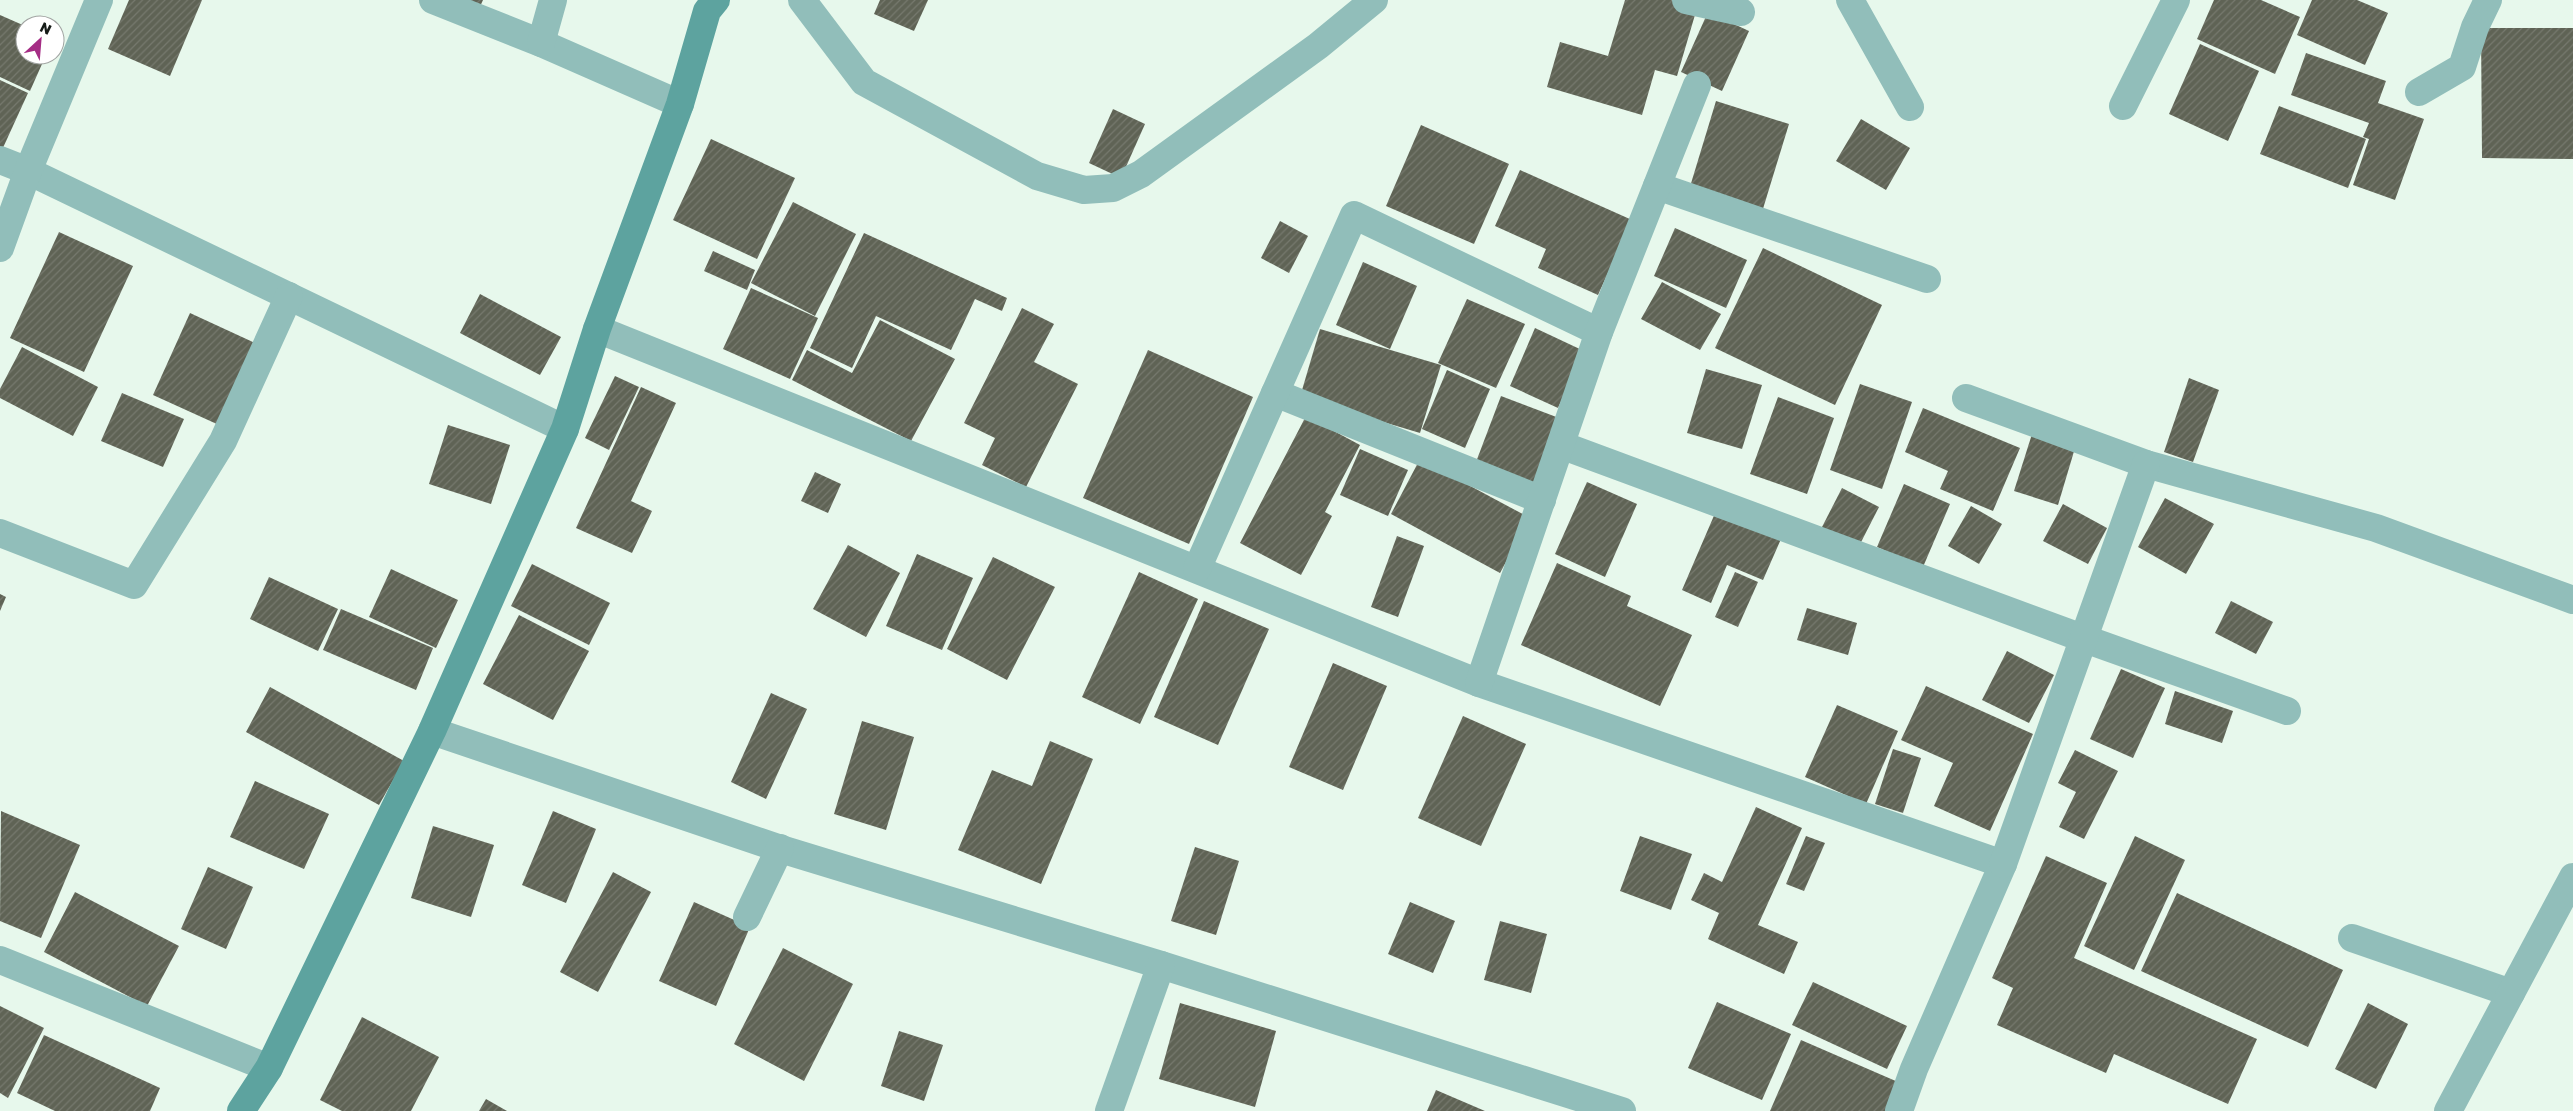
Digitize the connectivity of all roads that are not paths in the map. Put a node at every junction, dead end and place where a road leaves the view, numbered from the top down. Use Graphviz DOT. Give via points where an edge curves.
graph roads {
  1 [pos="99,0"];
  2 [pos="433,0"];
  3 [pos="553,0"];
  4 [pos="716,0"];
  5 [pos="802,0"];
  6 [pos="1374,0"];
  7 [pos="1686,0"];
  8 [pos="1850,0"];
  9 [pos="2176,0"];
  10 [pos="2488,0"];
  11 [pos="1741,12"];
  12 [pos="541,43"];
  13 [pos="1698,85"];
  14 [pos="2419,92"];
  15 [pos="680,104"];
  16 [pos="2123,106"];
  17 [pos="1910,108"];
  18 [pos="0,160"];
  19 [pos="28,171"];
  20 [pos="1657,186"];
  21 [pos="0,248"];
  22 [pos="1927,279"];
  23 [pos="289,296"];
  24 [pos="597,329"];
  25 [pos="1599,332"];
  26 [pos="1275,393"];
  27 [pos="1966,398"];
  28 [pos="565,429"];
  29 [pos="1561,444"];
  30 [pos="2146,464"];
  31 [pos="1542,500"];
  32 [pos="0,533"];
  33 [pos="1197,569"];
  34 [pos="2573,600"];
  35 [pos="2085,639"];
  36 [pos="1479,683"];
  37 [pos="2287,711"];
  38 [pos="432,731"];
  39 [pos="780,848"];
  40 [pos="2003,864"];
  41 [pos="2573,876"];
  42 [pos="747,917"];
  43 [pos="2352,938"];
  44 [pos="0,960"];
  45 [pos="1161,965"];
  46 [pos="2511,993"];
  47 [pos="269,1068"];
  48 [pos="241,1111"];
  49 [pos="1109,1111"];
  50 [pos="1622,1111"];
  51 [pos="1899,1111"];
  52 [pos="2448,1111"];
  1 -- 19 [label="street"];
  2 -- 12 [label="street"];
  3 -- 12 [label="street"];
  4 -- 15 [label="street" via="707,12"];
  5 -- 6 [label="street" via="864,82 1037,176 1084,190 1113,188 1141,174 1318,46"];
  7 -- 11 [label="street"];
  8 -- 17 [label="street"];
  9 -- 16 [label="street"];
  10 -- 14 [label="street" via="2462,67"];
  12 -- 15 [label="street"];
  13 -- 20 [label="street"];
  15 -- 24 [label="street"];
  18 -- 19 [label="street"];
  19 -- 21 [label="street"];
  19 -- 23 [label="street"];
  20 -- 22 [label="street"];
  20 -- 25 [label="street"];
  23 -- 28 [label="street"];
  23 -- 32 [label="street" via="223,441 134,584"];
  24 -- 28 [label="street"];
  24 -- 33 [label="street"];
  25 -- 26 [label="street" via="1354,215"];
  25 -- 29 [label="street"];
  26 -- 31 [label="street"];
  26 -- 33 [label="street"];
  27 -- 30 [label="street"];
  28 -- 38 [label="street"];
  29 -- 31 [label="street"];
  29 -- 35 [label="street"];
  30 -- 34 [label="street" via="2376,528"];
  30 -- 35 [label="street"];
  31 -- 36 [label="street"];
  33 -- 36 [label="street"];
  35 -- 37 [label="street"];
  35 -- 40 [label="street"];
  36 -- 40 [label="street"];
  38 -- 39 [label="street"];
  38 -- 47 [label="street"];
  39 -- 42 [label="street"];
  39 -- 45 [label="street"];
  40 -- 51 [label="street"];
  41 -- 46 [label="street"];
  43 -- 46 [label="street"];
  44 -- 47 [label="street"];
  45 -- 49 [label="street"];
  45 -- 50 [label="street"];
  46 -- 52 [label="street"];
  47 -- 48 [label="street"];
}
